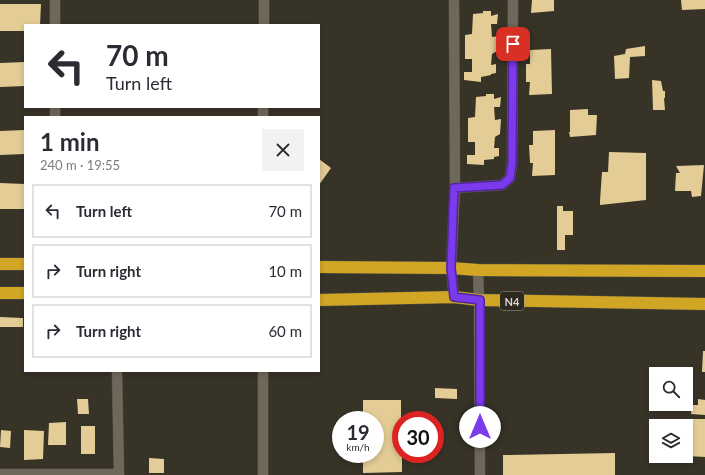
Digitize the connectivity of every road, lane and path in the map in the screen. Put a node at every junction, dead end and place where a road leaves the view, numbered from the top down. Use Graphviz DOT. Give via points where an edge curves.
graph roads {
  1 [pos="55,0"];
  2 [pos="264,0"];
  3 [pos="454,0"];
  4 [pos="513,0"];
  5 [pos="55,24"];
  6 [pos="264,24"];
  7 [pos="454,188"];
  8 [pos="0,264"];
  9 [pos="24,264"];
  10 [pos="320,267"];
  11 [pos="451,268"];
  12 [pos="478,270"];
  13 [pos="705,271"];
  14 [pos="0,293"];
  15 [pos="24,293"];
  16 [pos="454,297"];
  17 [pos="320,300"];
  18 [pos="480,300"];
  19 [pos="705,304"];
  20 [pos="117,372"];
  21 [pos="263,372"];
  22 [pos="0,474"];
  23 [pos="119,474"];
  24 [pos="263,475"];
  25 [pos="480,475"];
  1 -- 5 [label="street"];
  2 -- 6 [label="street"];
  3 -- 7 [label="street"];
  4 -- 7 [label="street" via="510,178 502,185"];
  7 -- 11 [label="street"];
  8 -- 9 [label="highway"];
  10 -- 11 [label="highway"];
  11 -- 12 [label="highway"];
  11 -- 16 [label="street"];
  12 -- 13 [label="highway"];
  12 -- 18 [label="street"];
  14 -- 15 [label="highway"];
  16 -- 17 [label="highway, N4"];
  16 -- 18 [label="highway, N4"];
  18 -- 19 [label="highway, N4"];
  18 -- 25 [label="street"];
  20 -- 23 [label="street"];
  21 -- 24 [label="street"];
  22 -- 23 [label="street"];
}
